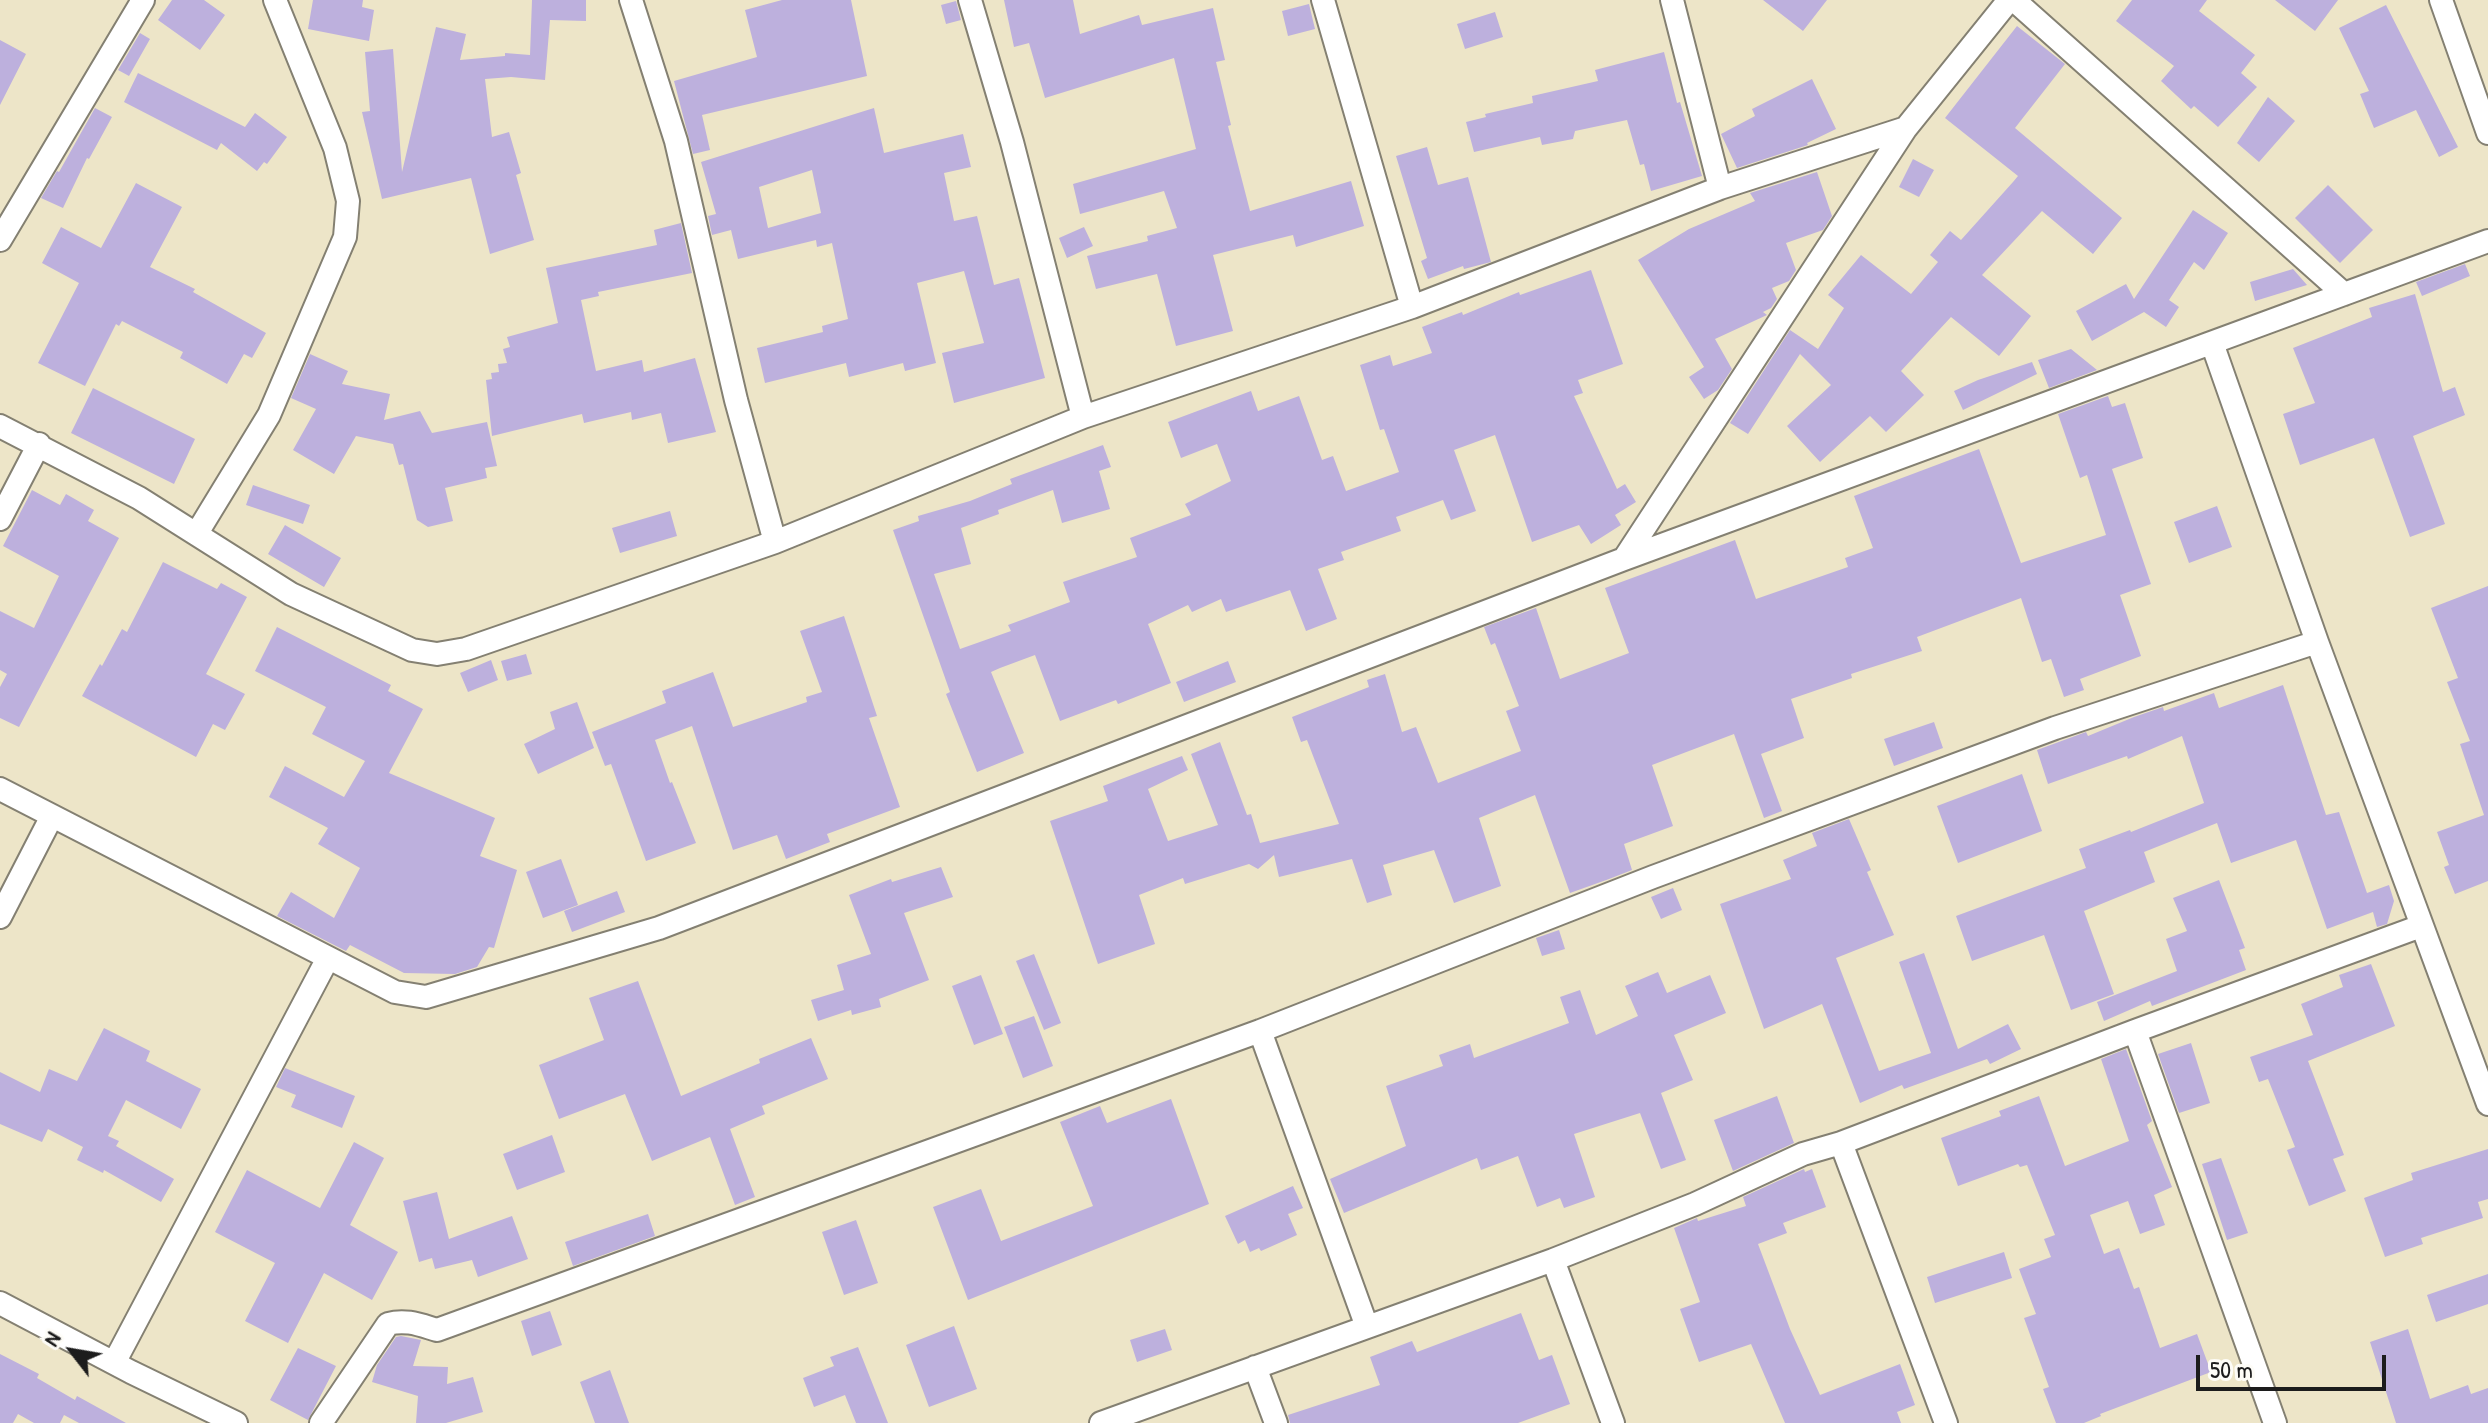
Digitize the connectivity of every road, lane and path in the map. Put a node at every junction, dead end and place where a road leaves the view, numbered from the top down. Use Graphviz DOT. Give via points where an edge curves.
graph roads {
  1 [pos="143,0"];
  2 [pos="275,0"];
  3 [pos="631,0"];
  4 [pos="970,0"];
  5 [pos="1323,0"];
  6 [pos="1672,0"];
  7 [pos="2012,0"];
  8 [pos="2441,0"];
  9 [pos="1906,128"];
  10 [pos="2488,133"];
  11 [pos="1720,188"];
  12 [pos="0,240"];
  13 [pos="2488,241"];
  14 [pos="2344,294"];
  15 [pos="1412,307"];
  16 [pos="2212,343"];
  17 [pos="1083,417"];
  18 [pos="0,426"];
  19 [pos="39,444"];
  20 [pos="0,519"];
  21 [pos="197,533"];
  22 [pos="775,542"];
  23 [pos="1624,559"];
  24 [pos="2317,642"];
  25 [pos="0,789"];
  26 [pos="52,816"];
  27 [pos="0,917"];
  28 [pos="2421,926"];
  29 [pos="328,958"];
  30 [pos="1260,1031"];
  31 [pos="2135,1031"];
  32 [pos="2488,1104"];
  33 [pos="1841,1143"];
  34 [pos="1553,1260"];
  35 [pos="0,1303"];
  36 [pos="1367,1327"];
  37 [pos="114,1363"];
  38 [pos="1255,1367"];
  39 [pos="236,1423"];
  40 [pos="321,1423"];
  41 [pos="1101,1423"];
  42 [pos="1276,1423"];
  43 [pos="1613,1423"];
  44 [pos="1946,1423"];
  45 [pos="2275,1423"];
  1 -- 12 [label="street"];
  2 -- 21 [label="street" via="335,148 348,201 345,237 269,415"];
  3 -- 22 [label="street" via="676,141"];
  4 -- 17 [label="street"];
  5 -- 15 [label="street"];
  6 -- 11 [label="street"];
  7 -- 9 [label="street"];
  7 -- 14 [label="street"];
  8 -- 10 [label="street"];
  9 -- 11 [label="street"];
  9 -- 23 [label="street"];
  11 -- 15 [label="street"];
  13 -- 14 [label="street"];
  14 -- 16 [label="street"];
  15 -- 17 [label="street"];
  16 -- 23 [label="street"];
  16 -- 24 [label="street"];
  17 -- 22 [label="street"];
  18 -- 19 [label="street"];
  19 -- 20 [label="street"];
  19 -- 21 [label="street"];
  21 -- 22 [label="street" via="291,594 412,650 437,654 466,649"];
  23 -- 29 [label="street" via="659,928 426,997 395,992"];
  24 -- 28 [label="street"];
  24 -- 30 [label="street" via="2055,728 1853,802"];
  25 -- 26 [label="street"];
  26 -- 27 [label="street"];
  26 -- 29 [label="street"];
  28 -- 31 [label="street"];
  28 -- 32 [label="street"];
  29 -- 37 [label="street"];
  30 -- 36 [label="street"];
  30 -- 40 [label="street" via="437,1330 412,1322 388,1324"];
  31 -- 33 [label="street"];
  31 -- 45 [label="street"];
  33 -- 34 [label="street" via="1803,1154"];
  33 -- 44 [label="street"];
  34 -- 36 [label="street"];
  34 -- 43 [label="street"];
  35 -- 37 [label="street"];
  36 -- 38 [label="street"];
  37 -- 39 [label="street"];
  38 -- 41 [label="street"];
  38 -- 42 [label="street"];
}
